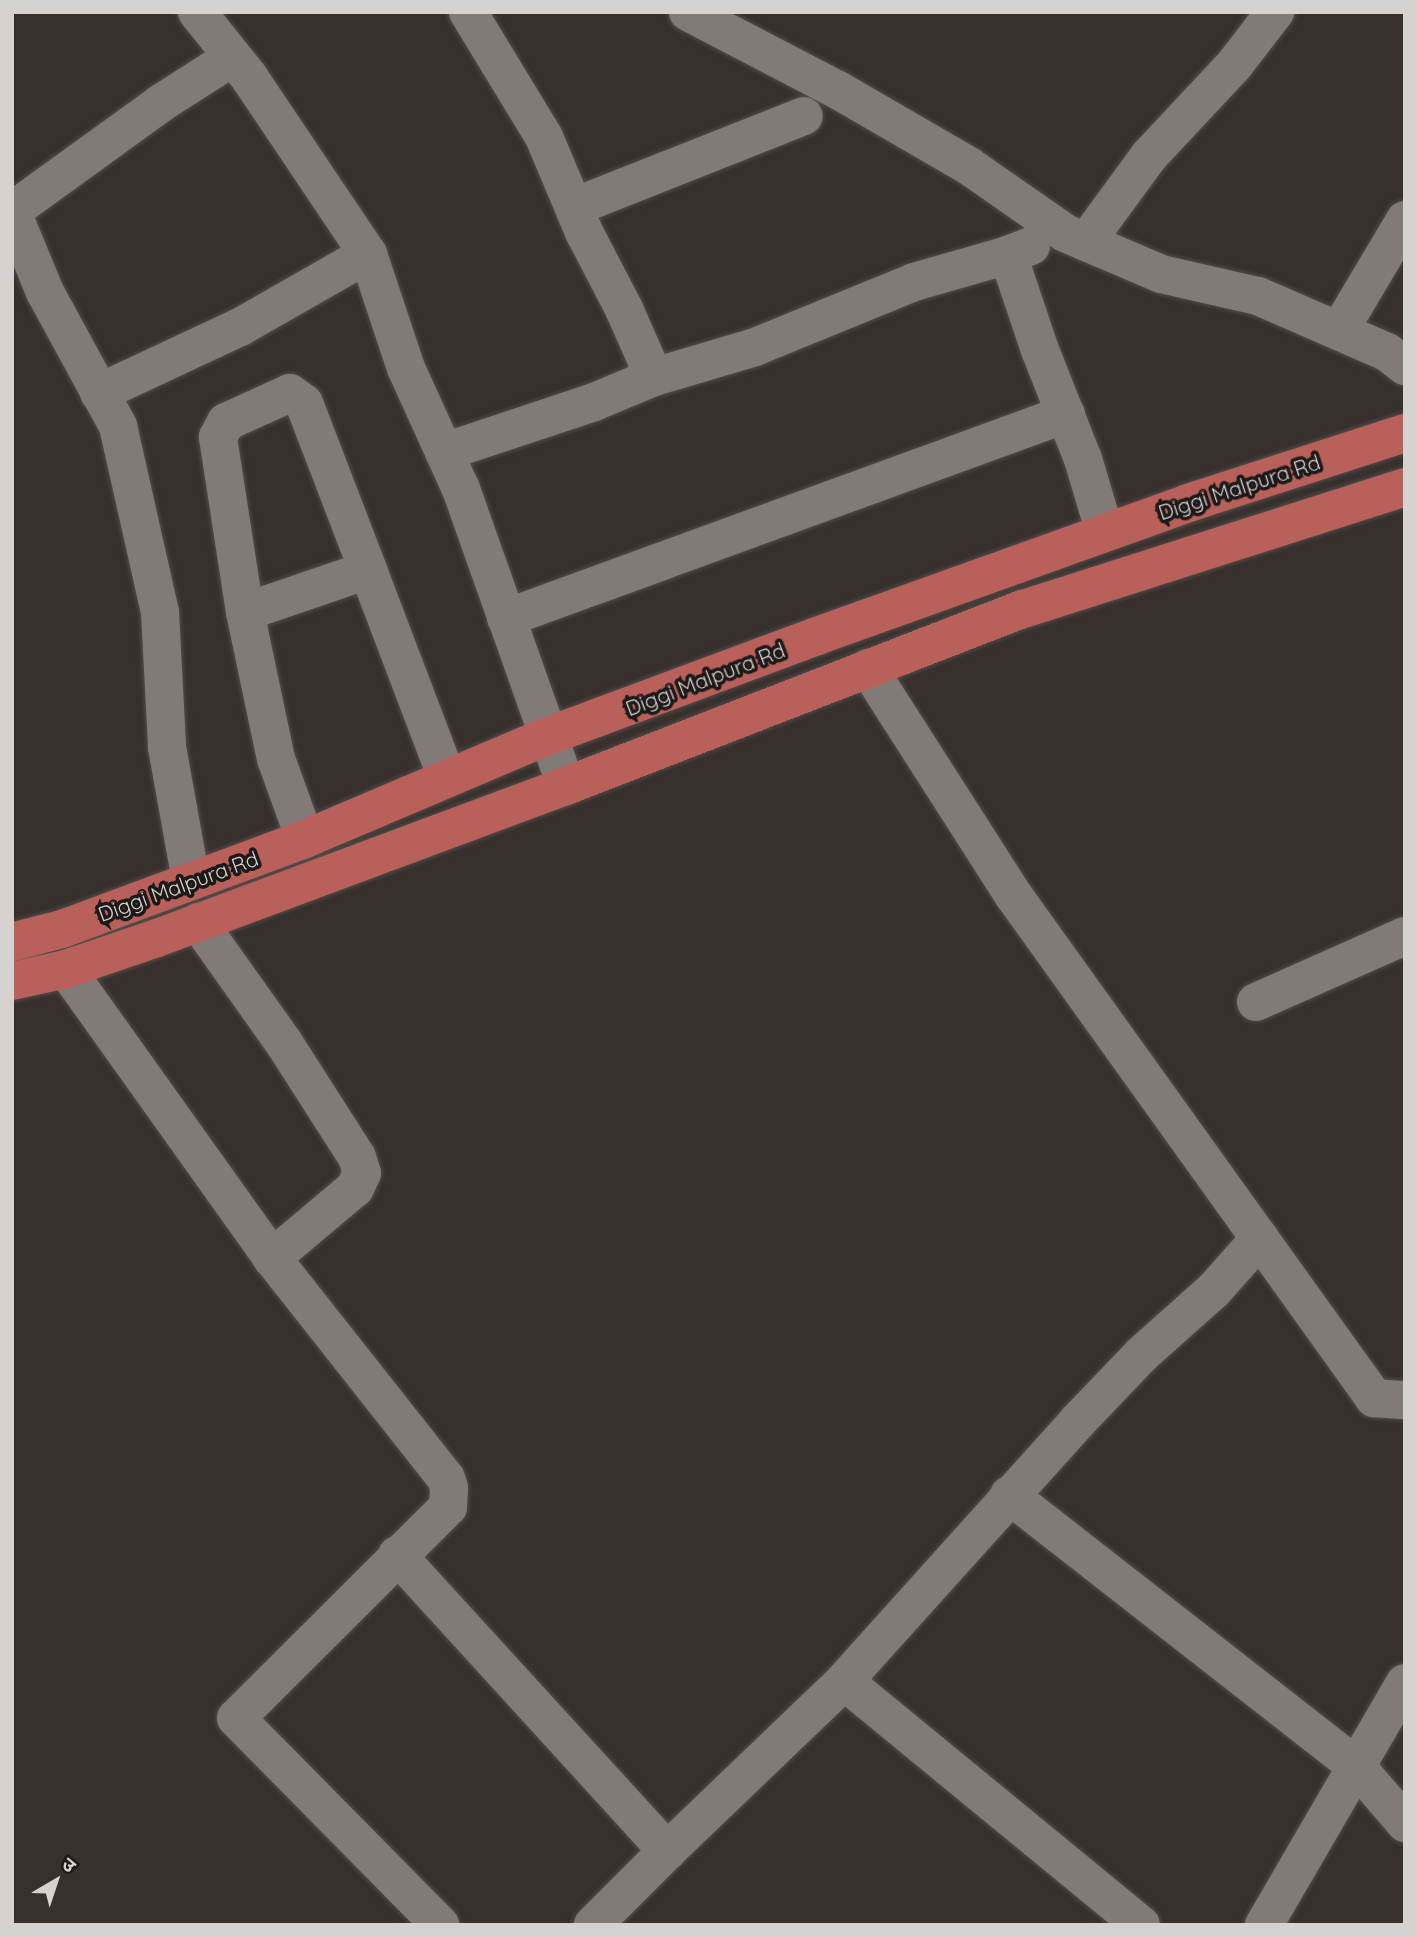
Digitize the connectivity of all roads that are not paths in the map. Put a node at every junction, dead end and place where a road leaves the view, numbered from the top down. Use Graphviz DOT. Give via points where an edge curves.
graph roads {
  1 [pos="197,12"];
  2 [pos="468,12"];
  3 [pos="688,12"];
  4 [pos="1275,12"];
  5 [pos="233,57"];
  6 [pos="804,116"];
  7 [pos="574,207"];
  8 [pos="12,211"];
  9 [pos="1405,220"];
  10 [pos="1076,237"];
  11 [pos="368,254"];
  12 [pos="1008,255"];
  13 [pos="1339,331"];
  14 [pos="1405,366"];
  15 [pos="654,377"];
  16 [pos="99,393"];
  17 [pos="1066,414"];
  18 [pos="1405,433"];
  19 [pos="444,452"];
  20 [pos="1405,487"];
  21 [pos="1105,533"];
  22 [pos="368,569"];
  23 [pos="245,612"];
  24 [pos="506,618"];
  25 [pos="868,668"];
  26 [pos="548,736"];
  27 [pos="447,778"];
  28 [pos="566,786"];
  29 [pos="315,835"];
  30 [pos="191,880"];
  31 [pos="198,922"];
  32 [pos="1405,936"];
  33 [pos="12,942"];
  34 [pos="66,969"];
  35 [pos="12,981"];
  36 [pos="1256,1002"];
  37 [pos="1260,1237"];
  38 [pos="272,1258"];
  39 [pos="1405,1401"];
  40 [pos="1009,1495"];
  41 [pos="397,1555"];
  42 [pos="844,1681"];
  43 [pos="1405,1683"];
  44 [pos="1357,1767"];
  45 [pos="1405,1823"];
  46 [pos="667,1851"];
  47 [pos="440,1925"];
  48 [pos="593,1925"];
  49 [pos="1141,1925"];
  50 [pos="1264,1925"];
  1 -- 5 [label="street"];
  2 -- 7 [label="street" via="544,137"];
  3 -- 10 [label="street" via="838,90 969,166"];
  4 -- 10 [label="street" via="1235,64"];
  5 -- 8 [label="street"];
  5 -- 11 [label="street"];
  6 -- 7 [label="street"];
  7 -- 15 [label="street"];
  8 -- 16 [label="street" via="45,292"];
  9 -- 13 [label="street"];
  10 -- 12 [label="street"];
  10 -- 13 [label="street" via="1161,274 1258,296"];
  11 -- 16 [label="street" via="240,327"];
  11 -- 19 [label="street" via="406,368"];
  12 -- 15 [label="street" via="914,282 755,348"];
  12 -- 17 [label="street"];
  13 -- 14 [label="street" via="1387,352"];
  15 -- 19 [label="street"];
  16 -- 30 [label="street" via="118,426 160,612 167,747"];
  17 -- 21 [label="street"];
  17 -- 24 [label="street"];
  18 -- 21 [label="main road, Diggi Malpura Rd"];
  19 -- 24 [label="street"];
  20 -- 25 [label="main road, Diggi Malpura Rd" via="1122,576"];
  21 -- 26 [label="main road, Diggi Malpura Rd"];
  22 -- 23 [label="street"];
  22 -- 23 [label="street" via="303,403 290,393 226,422 218,437"];
  22 -- 27 [label="street"];
  23 -- 29 [label="street" via="276,759"];
  24 -- 26 [label="street"];
  25 -- 28 [label="main road, Diggi Malpura Rd"];
  25 -- 37 [label="street" via="1014,896"];
  26 -- 27 [label="main road, Diggi Malpura Rd"];
  26 -- 28 [label="street"];
  27 -- 29 [label="main road, Diggi Malpura Rd"];
  28 -- 31 [label="main road, Diggi Malpura Rd"];
  29 -- 30 [label="main road, Diggi Malpura Rd"];
  30 -- 33 [label="main road, Diggi Malpura Rd" via="62,929"];
  31 -- 34 [label="main road, Diggi Malpura Rd"];
  31 -- 38 [label="street" via="284,1043 357,1157 362,1173 355,1188"];
  32 -- 36 [label="street"];
  34 -- 35 [label="main road, Diggi Malpura Rd"];
  34 -- 38 [label="street"];
  37 -- 39 [label="street" via="1374,1398"];
  37 -- 40 [label="street" via="1214,1290 1142,1355"];
  38 -- 41 [label="street" via="446,1478 448,1507"];
  40 -- 42 [label="street"];
  40 -- 44 [label="street"];
  41 -- 46 [label="street"];
  41 -- 47 [label="street" via="236,1718"];
  42 -- 46 [label="street"];
  42 -- 49 [label="street"];
  43 -- 44 [label="street"];
  44 -- 45 [label="street"];
  44 -- 50 [label="street"];
  46 -- 48 [label="street"];
}
